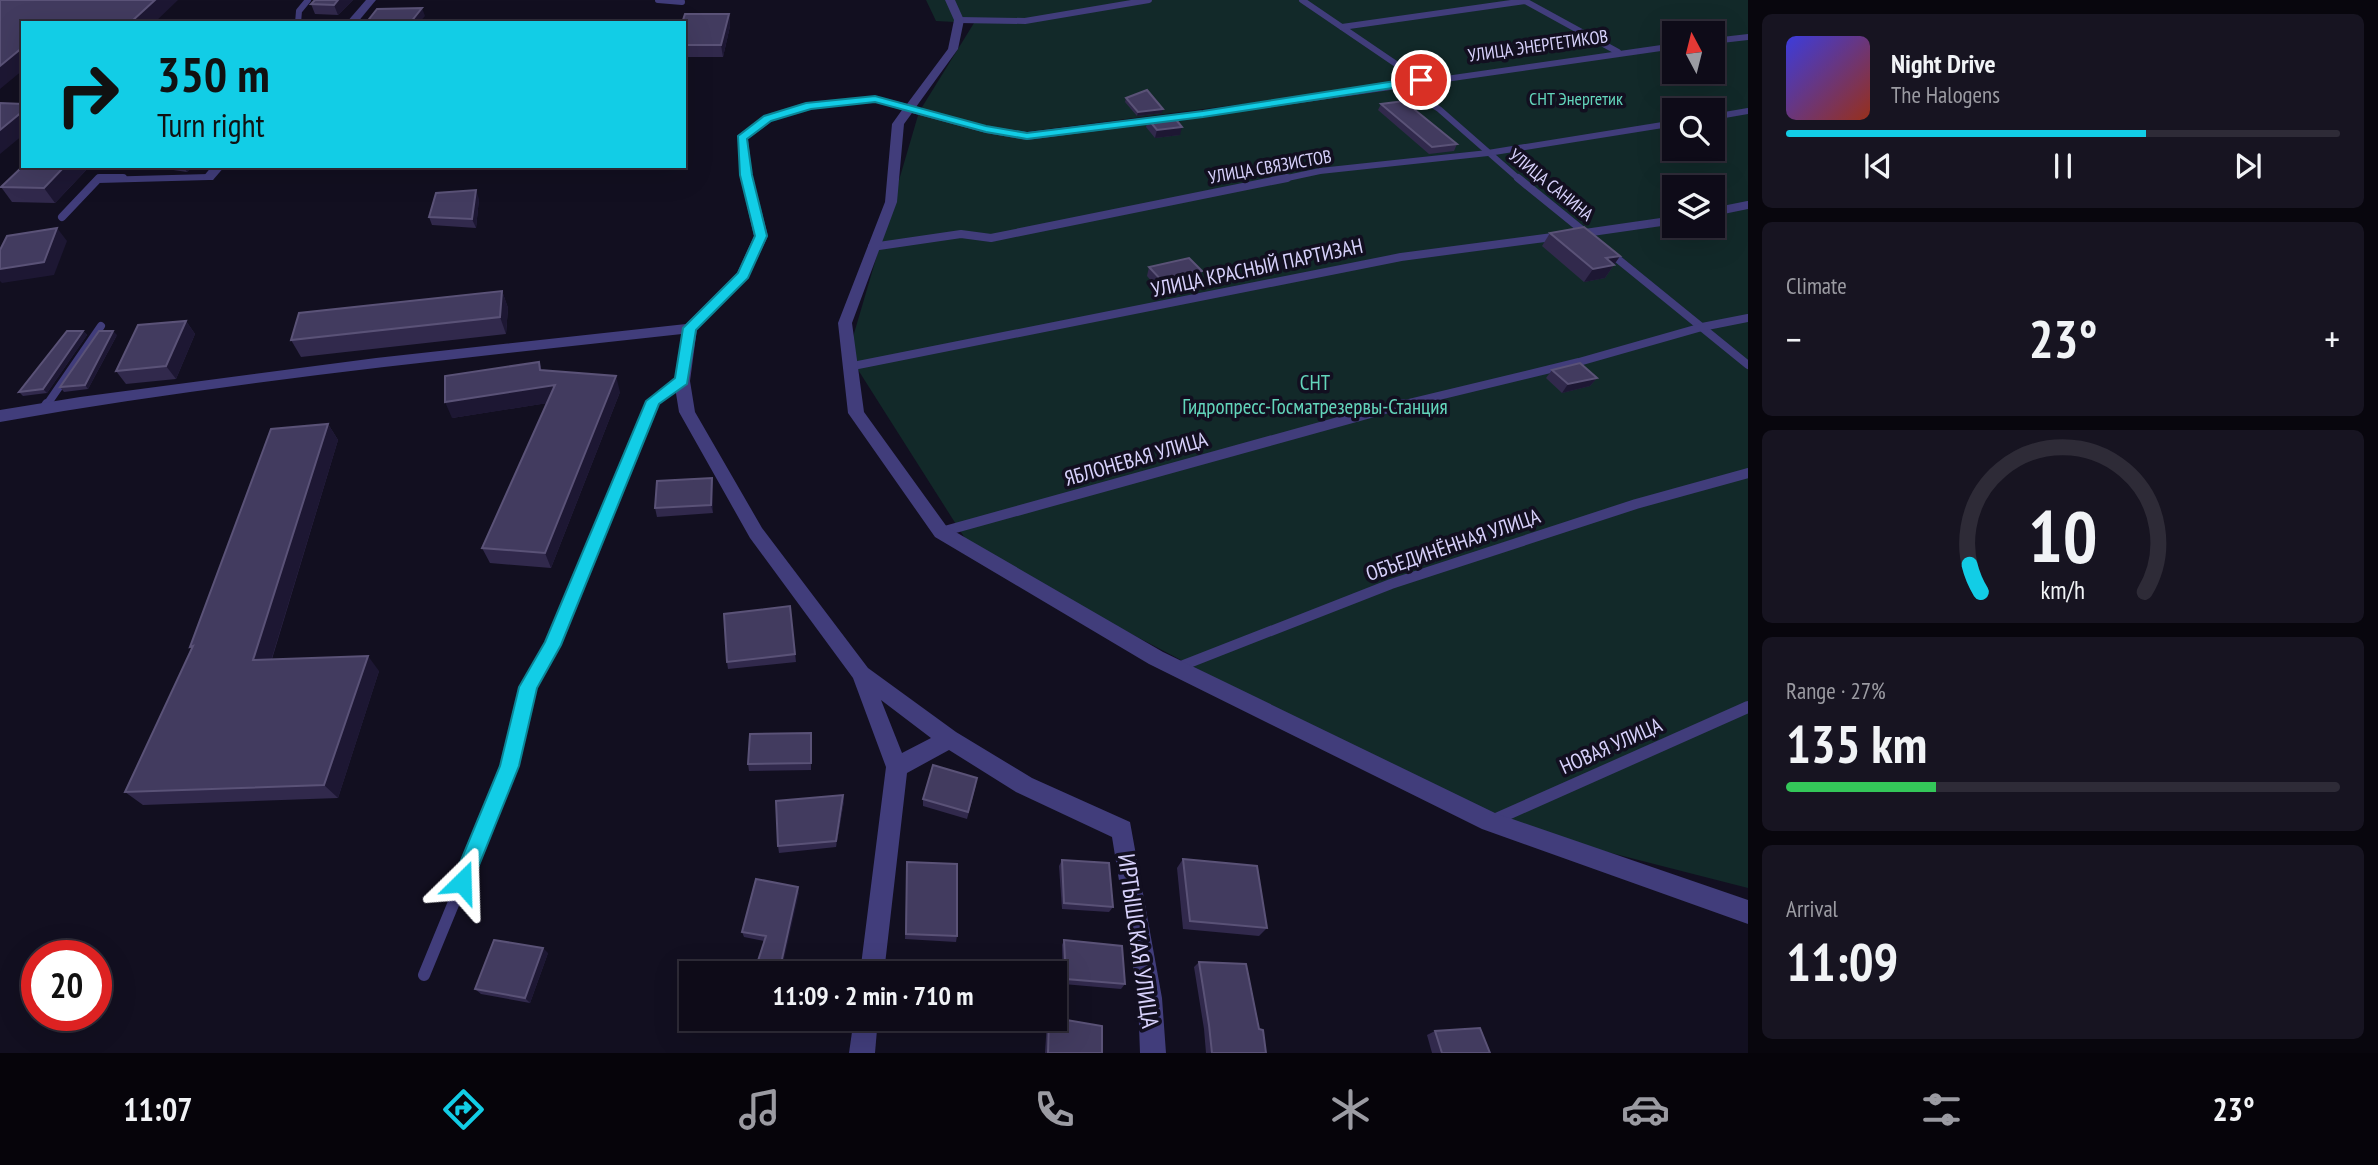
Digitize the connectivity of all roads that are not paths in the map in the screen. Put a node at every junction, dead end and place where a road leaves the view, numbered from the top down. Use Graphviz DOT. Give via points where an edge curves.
graph roads {
  1 [pos="308,0"];
  2 [pos="371,0"];
  3 [pos="658,0"];
  4 [pos="950,0"];
  5 [pos="1149,0"];
  6 [pos="1302,0"];
  7 [pos="682,2"];
  8 [pos="959,20"];
  9 [pos="298,21"];
  10 [pos="353,21"];
  11 [pos="1342,27"];
  12 [pos="1748,37"];
  13 [pos="1726,40"];
  14 [pos="1662,47"];
  15 [pos="1618,52"];
  16 [pos="1421,80"];
  17 [pos="1399,84"];
  18 [pos="909,110"];
  19 [pos="1748,111"];
  20 [pos="1725,115"];
  21 [pos="1662,125"];
  22 [pos="1488,153"];
  23 [pos="217,168"];
  24 [pos="209,177"];
  25 [pos="1748,205"];
  26 [pos="1725,210"];
  27 [pos="62,217"];
  28 [pos="1662,222"];
  29 [pos="1586,233"];
  30 [pos="872,247"];
  31 [pos="1748,318"];
  32 [pos="101,326"];
  33 [pos="1702,327"];
  34 [pos="690,328"];
  35 [pos="1748,365"];
  36 [pos="848,367"];
  37 [pos="682,380"];
  38 [pos="45,407"];
  39 [pos="0,416"];
  40 [pos="1748,473"];
  41 [pos="941,531"];
  42 [pos="1176,668"];
  43 [pos="861,674"];
  44 [pos="1748,707"];
  45 [pos="950,738"];
  46 [pos="897,767"];
  47 [pos="1490,822"];
  48 [pos="1748,912"];
  49 [pos="873,961"];
  50 [pos="424,975"];
  51 [pos="865,1031"];
  52 [pos="862,1053"];
  53 [pos="1153,1053"];
  1 -- 9 [label="lane"];
  2 -- 10 [label="street"];
  3 -- 7 [label="lane"];
  4 -- 8 [label="street"];
  5 -- 8 [label="lane" via="1025,21"];
  6 -- 11 [label="lane"];
  8 -- 18 [label="street" via="953,49"];
  11 -- 15 [label="lane" via="1525,1"];
  11 -- 16 [label="lane"];
  12 -- 13 [label="street"];
  14 -- 15 [label="street, УЛИЦА ЭНЕРГЕТИКОВ"];
  15 -- 16 [label="street, УЛИЦА ЭНЕРГЕТИКОВ"];
  16 -- 17 [label="street, УЛИЦА ЭНЕРГЕТИКОВ"];
  17 -- 18 [label="street, УЛИЦА ЭНЕРГЕТИКОВ" via="1027,136"];
  17 -- 22 [label="lane, УЛИЦА САНИНА" via="1439,109"];
  18 -- 30 [label="street" via="898,124 891,202"];
  18 -- 34 [label="street, УЛИЦА ЭНЕРГЕТИКОВ" via="875,99 809,106 768,119 741,138 761,236 743,275"];
  19 -- 20 [label="lane"];
  21 -- 22 [label="lane, УЛИЦА СВЯЗИСТОВ"];
  22 -- 29 [label="lane, УЛИЦА САНИНА"];
  22 -- 30 [label="lane, УЛИЦА СВЯЗИСТОВ" via="1320,171 991,238 961,234"];
  23 -- 24 [label="street"];
  24 -- 27 [label="lane" via="99,178"];
  25 -- 26 [label="lane"];
  28 -- 29 [label="lane, УЛИЦА КРАСНЫЙ ПАРТИЗАН"];
  29 -- 33 [label="lane, УЛИЦА САНИНА"];
  29 -- 36 [label="lane, УЛИЦА КРАСНЫЙ ПАРТИЗАН" via="1401,257"];
  30 -- 36 [label="street" via="845,323"];
  31 -- 33 [label="lane, ЯБЛОНЕВАЯ УЛИЦА"];
  32 -- 38 [label="lane"];
  33 -- 35 [label="lane, УЛИЦА САНИНА"];
  33 -- 41 [label="lane, ЯБЛОНЕВАЯ УЛИЦА" via="1579,362 1440,393"];
  34 -- 37 [label="street"];
  34 -- 38 [label="street"];
  36 -- 41 [label="street" via="856,413"];
  37 -- 43 [label="street" via="687,412 756,533"];
  37 -- 50 [label="lane" via="653,401 552,645 528,687 510,766"];
  38 -- 39 [label="street"];
  40 -- 42 [label="lane, ОБЪЕДИНЁННАЯ УЛИЦА" via="1636,504 1391,584"];
  41 -- 42 [label="street"];
  42 -- 47 [label="street"];
  43 -- 45 [label="street"];
  43 -- 46 [label="street"];
  44 -- 47 [label="lane, НОВАЯ УЛИЦА"];
  45 -- 46 [label="street"];
  45 -- 53 [label="street, ИРТЫШСКАЯ УЛИЦА" via="1024,785 1122,830 1150,998"];
  46 -- 49 [label="street"];
  47 -- 48 [label="street"];
  51 -- 52 [label="street"];
}
